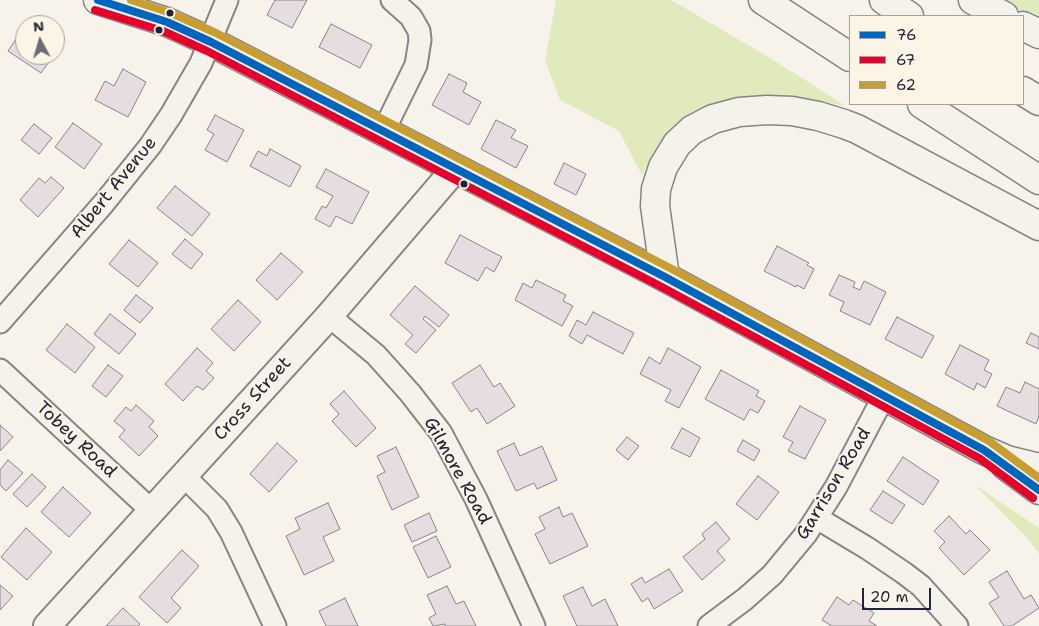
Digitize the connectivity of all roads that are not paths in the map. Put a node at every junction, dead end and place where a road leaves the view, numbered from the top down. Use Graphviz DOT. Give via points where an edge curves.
graph roads {
  1 [pos="98,0"];
  2 [pos="228,0"];
  3 [pos="392,0"];
  4 [pos="763,0"];
  5 [pos="884,0"];
  6 [pos="973,0"];
  7 [pos="907,15"];
  8 [pos="1002,15"];
  9 [pos="1024,26"];
  10 [pos="1039,34"];
  11 [pos="211,42"];
  12 [pos="849,56"];
  13 [pos="1024,92"];
  14 [pos="1039,101"];
  15 [pos="924,105"];
  16 [pos="382,132"];
  17 [pos="455,169"];
  18 [pos="1039,180"];
  19 [pos="1039,226"];
  20 [pos="665,277"];
  21 [pos="329,316"];
  22 [pos="0,322"];
  23 [pos="0,370"];
  24 [pos="884,396"];
  25 [pos="984,450"];
  26 [pos="1039,468"];
  27 [pos="184,476"];
  28 [pos="1039,490"];
  29 [pos="152,511"];
  30 [pos="817,518"];
  31 [pos="48,626"];
  32 [pos="274,626"];
  33 [pos="534,626"];
  34 [pos="709,626"];
  35 [pos="957,626"];
  1 -- 11 [label="main road" via="167,22"];
  2 -- 11 [label="street, Albert Avenue"];
  3 -- 16 [label="street" via="415,24 420,40 416,65"];
  4 -- 12 [label="main road"];
  5 -- 7 [label="main road"];
  6 -- 8 [label="main road"];
  9 -- 10 [label="main road"];
  11 -- 16 [label="main road"];
  11 -- 22 [label="street, Albert Avenue" via="150,146"];
  13 -- 14 [label="main road"];
  15 -- 18 [label="main road"];
  16 -- 17 [label="main road"];
  17 -- 20 [label="main road"];
  17 -- 21 [label="street, Cross Street"];
  19 -- 20 [label="main road" via="844,124 792,111 739,112 713,119 692,130 677,144 663,166 655,206"];
  20 -- 24 [label="main road"];
  21 -- 27 [label="street, Cross Street"];
  21 -- 33 [label="street, Gilmore Road" via="376,355 441,433 476,499"];
  23 -- 29 [label="street, Tobey Road"];
  24 -- 25 [label="main road"];
  24 -- 30 [label="street, Garrison Road"];
  25 -- 26 [label="main road"];
  25 -- 28 [label="main road"];
  27 -- 29 [label="street, Cross Street"];
  27 -- 32 [label="street" via="217,510 231,532"];
  29 -- 31 [label="street, Cross Street"];
  30 -- 34 [label="street, Garrison Road" via="772,574"];
  30 -- 35 [label="street" via="921,586"];
}
